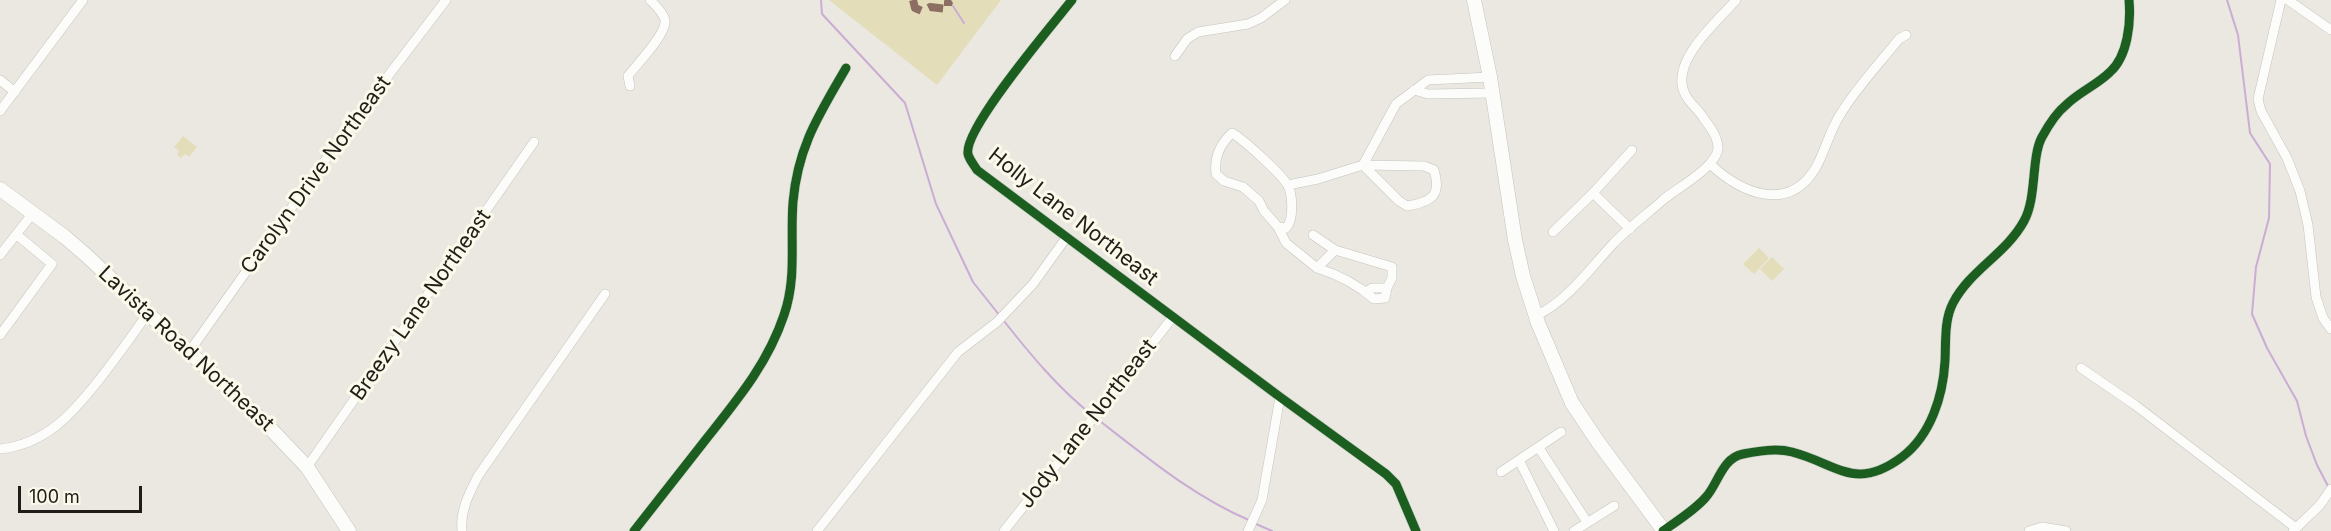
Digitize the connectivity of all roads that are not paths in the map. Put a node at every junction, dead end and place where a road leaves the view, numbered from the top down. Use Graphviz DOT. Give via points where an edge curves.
graph roads {
  1 [pos="82,0"];
  2 [pos="446,0"];
  3 [pos="650,0"];
  4 [pos="1072,0"];
  5 [pos="1285,0"];
  6 [pos="1474,0"];
  7 [pos="1480,0"];
  8 [pos="1736,0"];
  9 [pos="2129,0"];
  10 [pos="2281,0"];
  11 [pos="2288,0"];
  12 [pos="2331,30"];
  13 [pos="1906,34"];
  14 [pos="1174,56"];
  15 [pos="846,68"];
  16 [pos="1490,77"];
  17 [pos="0,80"];
  18 [pos="630,86"];
  19 [pos="1414,90"];
  20 [pos="15,92"];
  21 [pos="1492,93"];
  22 [pos="0,111"];
  23 [pos="534,142"];
  24 [pos="1632,150"];
  25 [pos="1710,164"];
  26 [pos="1363,165"];
  27 [pos="1288,185"];
  28 [pos="0,189"];
  29 [pos="1593,193"];
  30 [pos="33,213"];
  31 [pos="1278,227"];
  32 [pos="1630,229"];
  33 [pos="1553,232"];
  34 [pos="17,235"];
  35 [pos="1313,235"];
  36 [pos="1066,238"];
  37 [pos="1335,250"];
  38 [pos="0,255"];
  39 [pos="1317,268"];
  40 [pos="605,294"];
  41 [pos="148,313"];
  42 [pos="1536,316"];
  43 [pos="1173,317"];
  44 [pos="2331,329"];
  45 [pos="0,335"];
  46 [pos="189,352"];
  47 [pos="2081,368"];
  48 [pos="1280,397"];
  49 [pos="1562,432"];
  50 [pos="1539,448"];
  51 [pos="0,449"];
  52 [pos="1519,460"];
  53 [pos="307,467"];
  54 [pos="1501,472"];
  55 [pos="2331,489"];
  56 [pos="1614,506"];
  57 [pos="1587,522"];
  58 [pos="2294,529"];
  59 [pos="349,531"];
  60 [pos="462,531"];
  61 [pos="634,531"];
  62 [pos="817,531"];
  63 [pos="1004,531"];
  64 [pos="1248,531"];
  65 [pos="1416,531"];
  66 [pos="1554,531"];
  67 [pos="1574,531"];
  68 [pos="1664,531"];
  69 [pos="2029,531"];
  70 [pos="2066,531"];
  1 -- 20 [label="street"];
  2 -- 46 [label="street, Carolyn Drive Northeast" via="346,131"];
  3 -- 18 [label="street" via="665,21 662,33 628,76"];
  4 -- 36 [label="street, Holly Lane Northeast" via="998,94 969,143 968,154 977,170"];
  5 -- 14 [label="street" via="1248,24 1198,32"];
  6 -- 7 [label="street"];
  6 -- 16 [label="main road"];
  8 -- 25 [label="street" via="1692,51 1682,69 1685,96 1715,135 1718,148"];
  9 -- 68 [label="street" via="2129,29 2112,71 2065,105 2049,125 2040,141 2024,221 1998,254 1964,286 1952,305 1941,393 1916,444 1870,474 1857,475 1791,452 1741,454 1724,467 1706,497"];
  10 -- 44 [label="street" via="2258,99 2260,111 2287,158 2300,191 2316,297"];
  11 -- 12 [label="street"];
  13 -- 25 [label="street" via="1848,102 1813,172 1798,186 1782,195 1763,196 1724,176"];
  15 -- 61 [label="street" via="817,117 799,163 793,201 791,286 770,351 752,382"];
  16 -- 19 [label="street" via="1428,80"];
  16 -- 21 [label="main road"];
  17 -- 20 [label="street"];
  19 -- 21 [label="street" via="1428,94"];
  19 -- 26 [label="street" via="1389,114"];
  20 -- 22 [label="street"];
  21 -- 42 [label="main road" via="1515,240"];
  23 -- 53 [label="street, Breezy Lane Northeast"];
  24 -- 29 [label="street"];
  25 -- 32 [label="street"];
  26 -- 26 [label="street" via="1407,206 1425,203 1437,189 1434,170 1424,166"];
  26 -- 27 [label="street"];
  27 -- 31 [label="street" via="1293,217 1286,228"];
  27 -- 31 [label="street" via="1242,139 1232,133 1221,144 1216,174 1224,181 1243,186"];
  28 -- 30 [label="main road, Lavista Road Northeast"];
  29 -- 32 [label="street"];
  29 -- 33 [label="street"];
  30 -- 34 [label="street"];
  30 -- 41 [label="main road, Lavista Road Northeast"];
  31 -- 39 [label="street" via="1286,243"];
  32 -- 42 [label="street" via="1569,293"];
  34 -- 38 [label="street"];
  34 -- 45 [label="street" via="52,264"];
  35 -- 37 [label="street"];
  36 -- 43 [label="street, Holly Lane Northeast"];
  36 -- 62 [label="street" via="1033,284 997,322 958,352"];
  37 -- 39 [label="street"];
  37 -- 39 [label="street" via="1392,267 1385,298 1374,299"];
  40 -- 60 [label="street" via="478,476 460,518"];
  41 -- 46 [label="main road, Lavista Road Northeast"];
  41 -- 51 [label="street" via="120,355 70,415 34,441"];
  42 -- 68 [label="main road" via="1572,403"];
  43 -- 48 [label="street, Holly Lane Northeast"];
  43 -- 63 [label="street, Jody Lane Northeast"];
  46 -- 53 [label="main road, Lavista Road Northeast"];
  47 -- 58 [label="street" via="2135,405"];
  48 -- 64 [label="street" via="1262,500"];
  48 -- 65 [label="street, Holly Lane Northeast" via="1386,474 1396,484"];
  49 -- 50 [label="street"];
  50 -- 52 [label="street"];
  50 -- 57 [label="street"];
  52 -- 54 [label="street"];
  52 -- 66 [label="street"];
  53 -- 59 [label="main road, Lavista Road Northeast"];
  55 -- 58 [label="street"];
  56 -- 57 [label="street"];
  57 -- 67 [label="street"];
  69 -- 70 [label="street" via="2042,527"];
}
